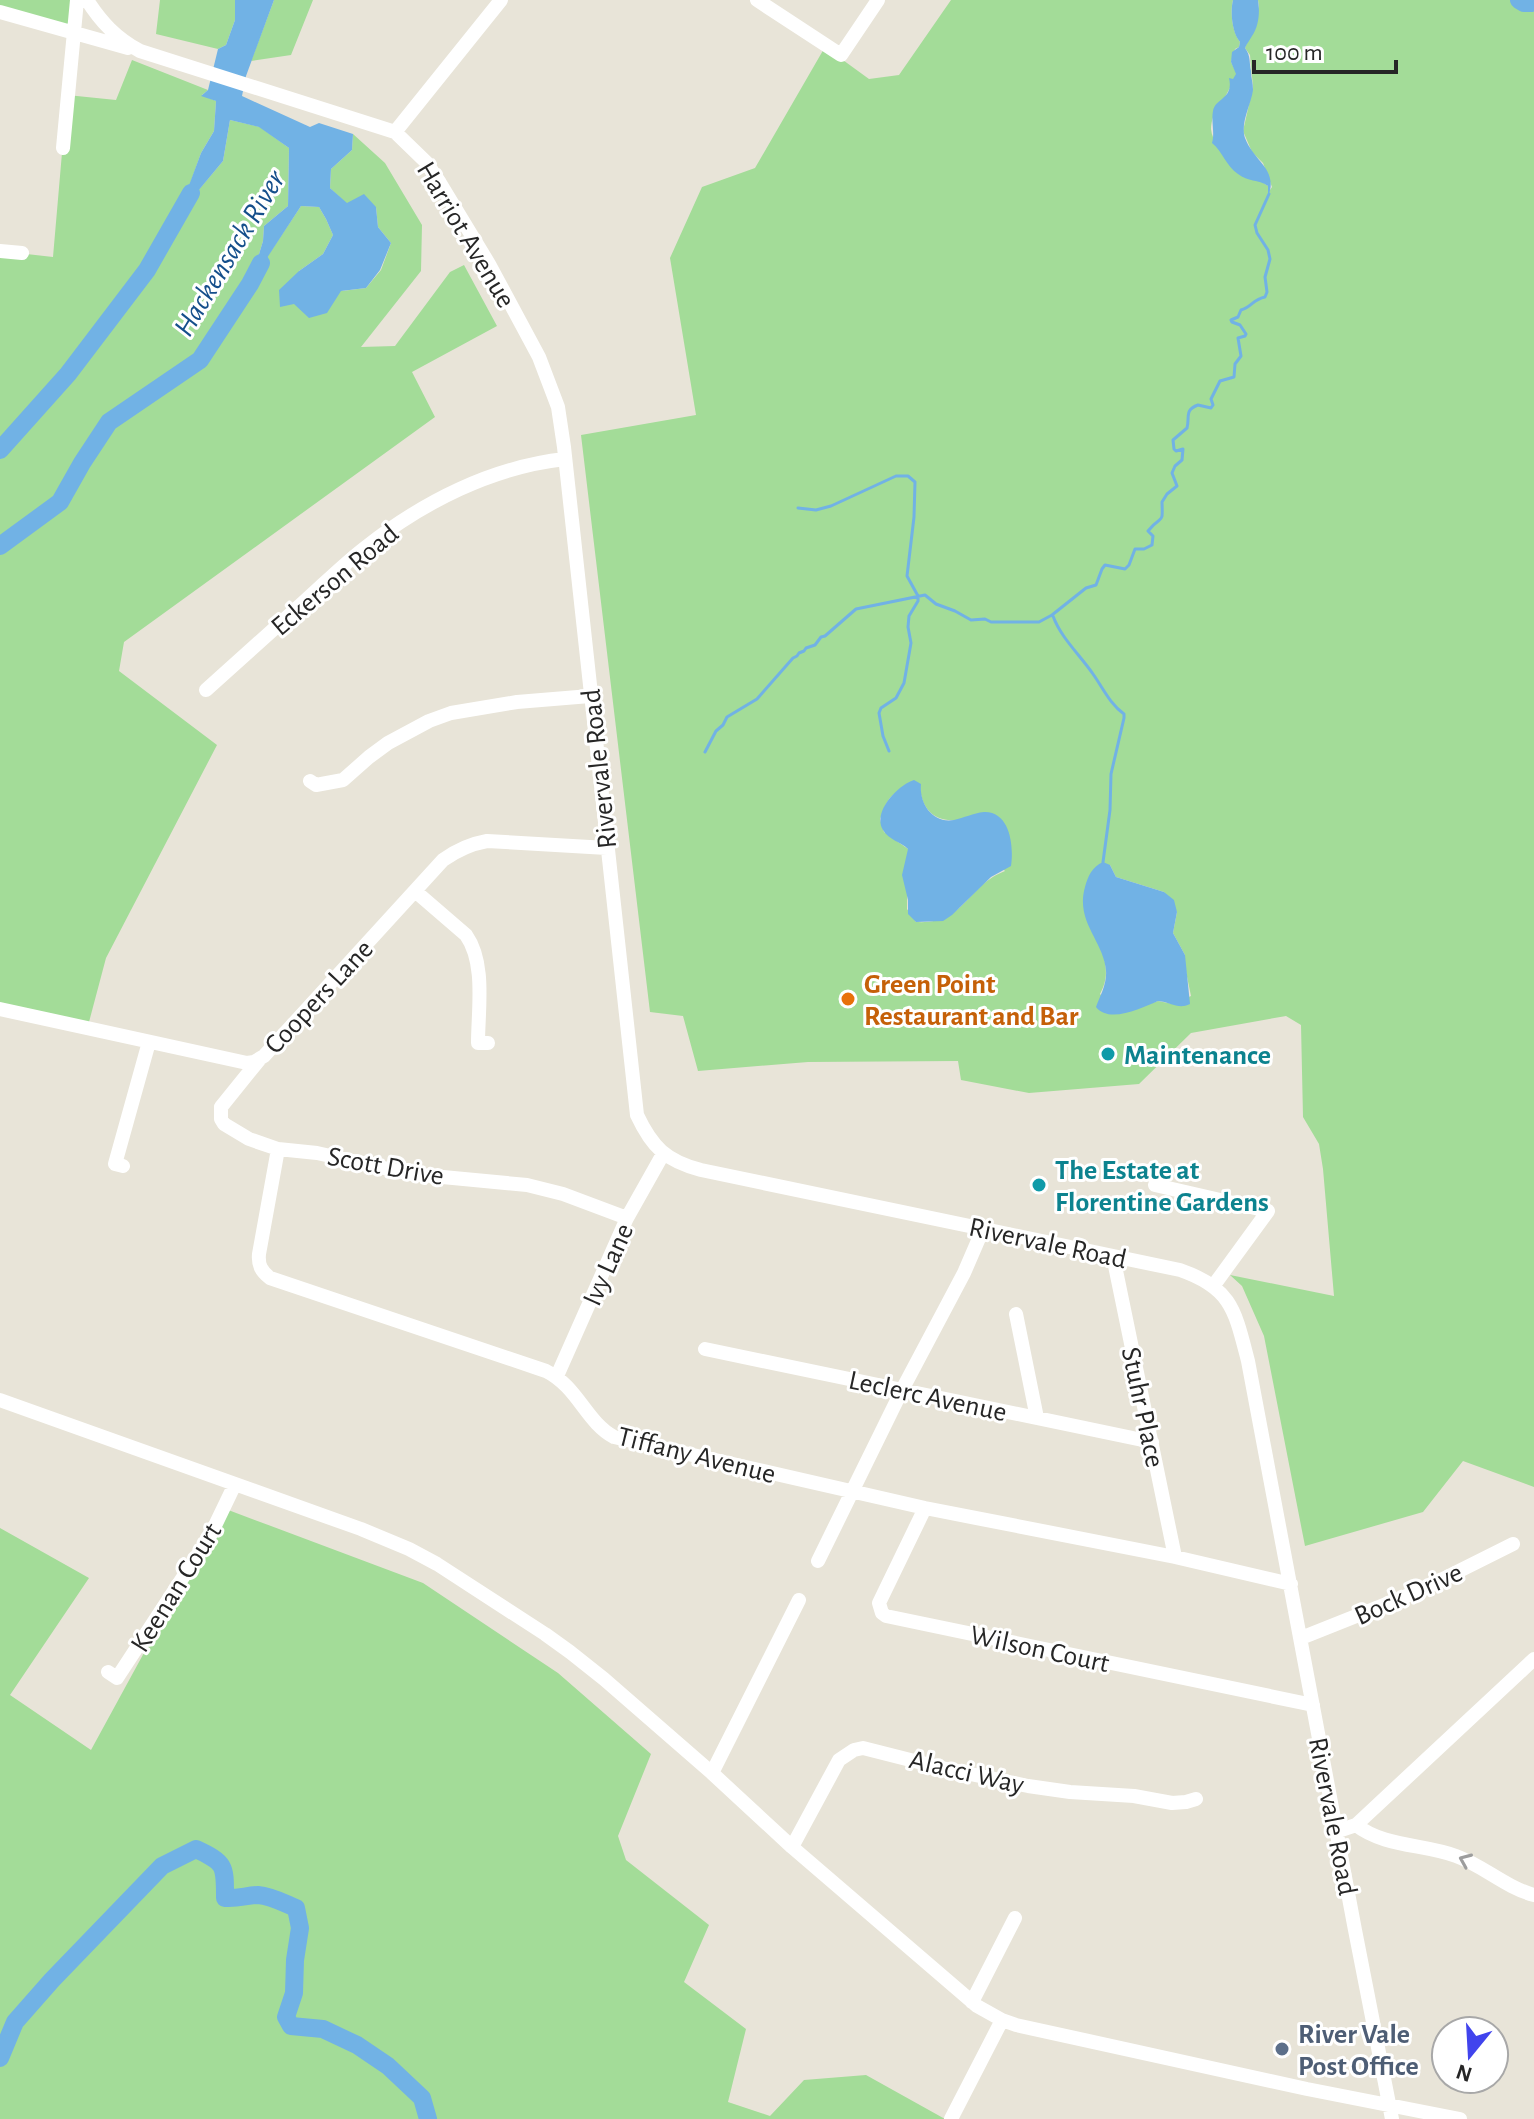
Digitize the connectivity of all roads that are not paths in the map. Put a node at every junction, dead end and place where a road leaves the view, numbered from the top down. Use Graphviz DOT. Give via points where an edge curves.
graph roads {
  1 [pos="77,0"];
  2 [pos="87,0"];
  3 [pos="501,0"];
  4 [pos="757,0"];
  5 [pos="878,0"];
  6 [pos="0,12"];
  7 [pos="73,33"];
  8 [pos="140,51"];
  9 [pos="395,132"];
  10 [pos="63,148"];
  11 [pos="0,251"];
  12 [pos="22,253"];
  13 [pos="565,459"];
  14 [pos="574,534"];
  15 [pos="206,690"];
  16 [pos="590,696"];
  17 [pos="310,781"];
  18 [pos="607,848"];
  19 [pos="415,891"];
  20 [pos="0,1009"];
  21 [pos="149,1042"];
  22 [pos="488,1043"];
  23 [pos="259,1060"];
  24 [pos="278,1149"];
  25 [pos="663,1154"];
  26 [pos="123,1166"];
  27 [pos="1155,1185"];
  28 [pos="627,1218"];
  29 [pos="983,1229"];
  30 [pos="1113,1256"];
  31 [pos="1214,1285"];
  32 [pos="1016,1314"];
  33 [pos="705,1349"];
  34 [pos="557,1376"];
  35 [pos="902,1390"];
  36 [pos="0,1400"];
  37 [pos="1037,1418"];
  38 [pos="1152,1442"];
  39 [pos="235,1484"];
  40 [pos="853,1491"];
  41 [pos="925,1508"];
  42 [pos="1513,1544"];
  43 [pos="1175,1557"];
  44 [pos="818,1561"];
  45 [pos="1291,1584"];
  46 [pos="799,1600"];
  47 [pos="1301,1638"];
  48 [pos="1534,1659"];
  49 [pos="108,1672"];
  50 [pos="1313,1705"];
  51 [pos="712,1773"];
  52 [pos="1196,1799"];
  53 [pos="1356,1825"];
  54 [pos="1338,1831"];
  55 [pos="792,1847"];
  56 [pos="1534,1895"];
  57 [pos="1015,1918"];
  58 [pos="972,2002"];
  59 [pos="1002,2020"];
  60 [pos="1391,2112"];
  61 [pos="951,2119"];
  62 [pos="1460,2119"];
  1 -- 7 [label="street"];
  2 -- 8 [label="street, Harriot Avenue" via="108,29"];
  3 -- 9 [label="street"];
  4 -- 5 [label="street" via="841,55"];
  6 -- 7 [label="street"];
  7 -- 8 [label="street"];
  7 -- 10 [label="street"];
  8 -- 9 [label="street, Harriot Avenue"];
  9 -- 13 [label="street, Harriot Avenue" via="440,183 539,357 558,407"];
  11 -- 12 [label="street"];
  13 -- 14 [label="street, Harriot Avenue"];
  13 -- 15 [label="street, Eckerson Road" via="505,471 408,517 340,568"];
  14 -- 16 [label="street, Rivervale Road"];
  16 -- 17 [label="street" via="451,713 388,743 343,780 316,785"];
  16 -- 18 [label="street, Rivervale Road"];
  18 -- 19 [label="street, Coopers Lane" via="474,843 443,860"];
  18 -- 25 [label="street, Rivervale Road" via="637,1115"];
  19 -- 22 [label="street" via="473,944 479,965 478,1043"];
  19 -- 23 [label="street, Coopers Lane"];
  20 -- 21 [label="street, Coopers Lane"];
  21 -- 23 [label="street, Coopers Lane" via="247,1063"];
  21 -- 26 [label="street" via="115,1164"];
  23 -- 24 [label="street, Scott Drive" via="221,1107 221,1119 249,1139"];
  24 -- 28 [label="street, Scott Drive" via="411,1174 537,1186"];
  24 -- 34 [label="street, Tiffany Avenue" via="259,1261 270,1278"];
  25 -- 28 [label="street, Ivy Lane"];
  25 -- 29 [label="street, Rivervale Road" via="701,1170"];
  27 -- 31 [label="street" via="1268,1211"];
  28 -- 34 [label="street, Ivy Lane"];
  29 -- 30 [label="street, Rivervale Road"];
  29 -- 35 [label="street"];
  30 -- 31 [label="street, Rivervale Road" via="1180,1270"];
  30 -- 38 [label="street, Stuhr Place"];
  31 -- 45 [label="street, Rivervale Road" via="1232,1309 1248,1361"];
  32 -- 37 [label="street"];
  33 -- 35 [label="street, Leclerc Avenue"];
  34 -- 40 [label="street, Tiffany Avenue" via="614,1437"];
  35 -- 37 [label="street, Leclerc Avenue"];
  35 -- 40 [label="street"];
  36 -- 39 [label="street"];
  37 -- 38 [label="street, Leclerc Avenue"];
  38 -- 43 [label="street, Stuhr Place"];
  39 -- 49 [label="street, Keenan Court" via="210,1536 117,1678"];
  39 -- 51 [label="street" via="380,1536 437,1564 570,1652"];
  40 -- 41 [label="street, Tiffany Avenue"];
  40 -- 44 [label="street"];
  41 -- 43 [label="street, Tiffany Avenue"];
  41 -- 50 [label="street, Wilson Court" via="879,1603 886,1616"];
  42 -- 47 [label="street, Bock Drive" via="1419,1591"];
  43 -- 45 [label="street, Tiffany Avenue"];
  45 -- 47 [label="street, Rivervale Road"];
  46 -- 51 [label="street"];
  47 -- 50 [label="street, Rivervale Road"];
  48 -- 53 [label="street"];
  50 -- 54 [label="street, Rivervale Road"];
  51 -- 55 [label="street"];
  52 -- 55 [label="street, Alacci Way" via="1172,1803 1028,1786 863,1748 839,1760"];
  53 -- 54 [label="street"];
  56 -- 53 [label="street, one-way" via="1473,1862 1375,1837"];
  54 -- 60 [label="street, Rivervale Road"];
  55 -- 58 [label="street"];
  57 -- 58 [label="street"];
  58 -- 59 [label="street"];
  59 -- 60 [label="street"];
  59 -- 61 [label="street"];
  60 -- 62 [label="street"];
}
